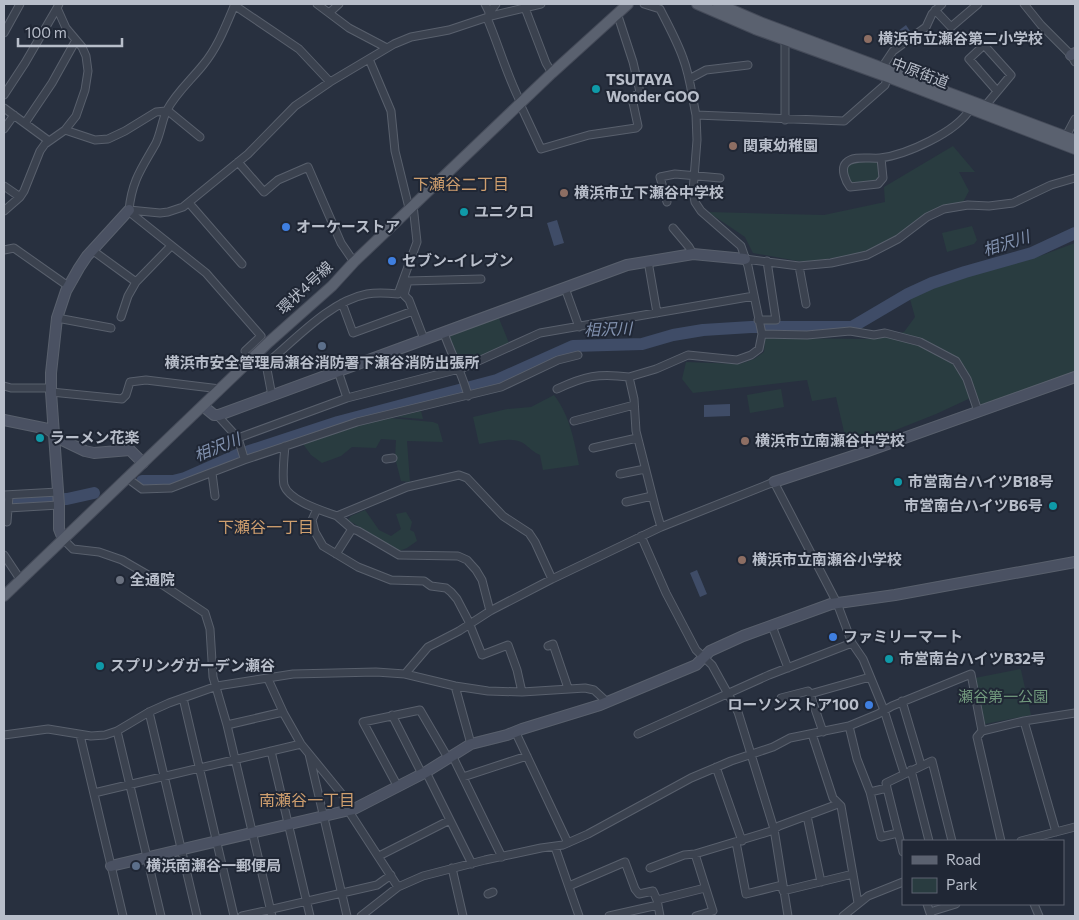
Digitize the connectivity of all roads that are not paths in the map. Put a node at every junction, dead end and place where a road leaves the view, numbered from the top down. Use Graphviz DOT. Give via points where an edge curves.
graph roads {
  1 [pos="20,4"];
  2 [pos="234,4"];
  3 [pos="317,4"];
  4 [pos="339,4"];
  5 [pos="485,4"];
  6 [pos="496,4"];
  7 [pos="541,4"];
  8 [pos="628,4"];
  9 [pos="644,4"];
  10 [pos="697,4"];
  11 [pos="718,4"];
  12 [pos="942,4"];
  13 [pos="978,4"];
  14 [pos="1024,4"];
  15 [pos="58,6"];
  16 [pos="526,8"];
  17 [pos="935,10"];
  18 [pos="617,12"];
  19 [pos="329,13"];
  20 [pos="489,16"];
  21 [pos="4,32"];
  22 [pos="785,39"];
  23 [pos="76,40"];
  24 [pos="387,48"];
  25 [pos="1074,57"];
  26 [pos="369,58"];
  27 [pos="748,65"];
  28 [pos="885,72"];
  29 [pos="552,73"];
  30 [pos="689,79"];
  31 [pos="330,82"];
  32 [pos="997,91"];
  33 [pos="4,95"];
  34 [pos="520,103"];
  35 [pos="986,105"];
  36 [pos="4,108"];
  37 [pos="970,109"];
  38 [pos="167,111"];
  39 [pos="14,115"];
  40 [pos="696,115"];
  41 [pos="1075,119"];
  42 [pos="785,120"];
  43 [pos="25,123"];
  44 [pos="4,129"];
  45 [pos="65,130"];
  46 [pos="1072,134"];
  47 [pos="200,138"];
  48 [pos="49,141"];
  49 [pos="1075,149"];
  50 [pos="881,158"];
  51 [pos="238,162"];
  52 [pos="695,176"];
  53 [pos="720,178"];
  54 [pos="1075,178"];
  55 [pos="4,186"];
  56 [pos="20,197"];
  57 [pos="667,202"];
  58 [pos="189,203"];
  59 [pos="411,207"];
  60 [pos="4,210"];
  61 [pos="129,210"];
  62 [pos="672,228"];
  63 [pos="171,246"];
  64 [pos="4,250"];
  65 [pos="92,250"];
  66 [pos="692,254"];
  67 [pos="746,259"];
  68 [pos="648,261"];
  69 [pos="767,261"];
  70 [pos="354,262"];
  71 [pos="242,264"];
  72 [pos="799,266"];
  73 [pos="481,280"];
  74 [pos="136,282"];
  75 [pos="68,286"];
  76 [pos="565,288"];
  77 [pos="754,296"];
  78 [pos="342,303"];
  79 [pos="806,304"];
  80 [pos="413,311"];
  81 [pos="657,313"];
  82 [pos="121,317"];
  83 [pos="57,318"];
  84 [pos="579,327"];
  85 [pos="760,327"];
  86 [pos="111,328"];
  87 [pos="444,332"];
  88 [pos="424,339"];
  89 [pos="245,351"];
  90 [pos="578,355"];
  91 [pos="458,370"];
  92 [pos="338,371"];
  93 [pos="629,377"];
  94 [pos="1075,377"];
  95 [pos="4,386"];
  96 [pos="220,389"];
  97 [pos="557,389"];
  98 [pos="51,390"];
  99 [pos="468,395"];
  100 [pos="272,396"];
  101 [pos="347,398"];
  102 [pos="203,406"];
  103 [pos="634,406"];
  104 [pos="978,411"];
  105 [pos="217,415"];
  106 [pos="4,420"];
  107 [pos="574,421"];
  108 [pos="55,434"];
  109 [pos="238,438"];
  110 [pos="637,438"];
  111 [pos="284,446"];
  112 [pos="593,448"];
  113 [pos="242,454"];
  114 [pos="142,463"];
  115 [pos="645,468"];
  116 [pos="212,473"];
  117 [pos="620,474"];
  118 [pos="124,481"];
  119 [pos="774,482"];
  120 [pos="215,496"];
  121 [pos="652,496"];
  122 [pos="59,499"];
  123 [pos="8,500"];
  124 [pos="626,502"];
  125 [pos="317,509"];
  126 [pos="337,516"];
  127 [pos="4,521"];
  128 [pos="661,527"];
  129 [pos="352,530"];
  130 [pos="641,536"];
  131 [pos="63,539"];
  132 [pos="336,554"];
  133 [pos="4,555"];
  134 [pos="1075,562"];
  135 [pos="20,579"];
  136 [pos="552,579"];
  137 [pos="4,596"];
  138 [pos="837,602"];
  139 [pos="490,611"];
  140 [pos="470,624"];
  141 [pos="772,626"];
  142 [pos="852,643"];
  143 [pos="548,646"];
  144 [pos="704,657"];
  145 [pos="788,668"];
  146 [pos="405,674"];
  147 [pos="870,677"];
  148 [pos="268,679"];
  149 [pos="217,686"];
  150 [pos="455,686"];
  151 [pos="568,688"];
  152 [pos="522,692"];
  153 [pos="728,693"];
  154 [pos="810,694"];
  155 [pos="184,698"];
  156 [pos="902,701"];
  157 [pos="607,702"];
  158 [pos="782,702"];
  159 [pos="884,710"];
  160 [pos="149,712"];
  161 [pos="283,712"];
  162 [pos="1075,713"];
  163 [pos="392,715"];
  164 [pos="1024,721"];
  165 [pos="227,725"];
  166 [pos="849,726"];
  167 [pos="117,731"];
  168 [pos="515,731"];
  169 [pos="982,731"];
  170 [pos="823,732"];
  171 [pos="638,734"];
  172 [pos="812,734"];
  173 [pos="4,735"];
  174 [pos="80,735"];
  175 [pos="301,744"];
  176 [pos="471,744"];
  177 [pos="271,751"];
  178 [pos="751,753"];
  179 [pos="309,754"];
  180 [pos="450,756"];
  181 [pos="527,756"];
  182 [pos="236,759"];
  183 [pos="921,765"];
  184 [pos="716,767"];
  185 [pos="200,768"];
  186 [pos="907,772"];
  187 [pos="424,773"];
  188 [pos="164,776"];
  189 [pos="463,777"];
  190 [pos="130,784"];
  191 [pos="398,787"];
  192 [pos="887,788"];
  193 [pos="870,792"];
  194 [pos="94,793"];
  195 [pos="838,804"];
  196 [pos="351,810"];
  197 [pos="323,816"];
  198 [pos="807,816"];
  199 [pos="450,820"];
  200 [pos="288,824"];
  201 [pos="1075,827"];
  202 [pos="774,829"];
  203 [pos="1056,832"];
  204 [pos="253,833"];
  205 [pos="898,833"];
  206 [pos="929,840"];
  207 [pos="952,840"];
  208 [pos="1001,840"];
  209 [pos="1024,840"];
  210 [pos="217,841"];
  211 [pos="739,842"];
  212 [pos="568,843"];
  213 [pos="555,847"];
  214 [pos="902,848"];
  215 [pos="182,849"];
  216 [pos="694,854"];
  217 [pos="379,856"];
  218 [pos="147,857"];
  219 [pos="502,857"];
  220 [pos="472,864"];
  221 [pos="111,866"];
  222 [pos="452,868"];
  223 [pos="650,868"];
  224 [pos="853,874"];
  225 [pos="391,875"];
  226 [pos="821,882"];
  227 [pos="902,882"];
  228 [pos="398,886"];
  229 [pos="569,886"];
  230 [pos="705,888"];
  231 [pos="782,888"];
  232 [pos="341,893"];
  233 [pos="307,902"];
  234 [pos="657,903"];
  235 [pos="858,903"];
  236 [pos="953,905"];
  237 [pos="640,908"];
  238 [pos="272,913"];
  239 [pos="930,914"];
  240 [pos="123,916"];
  241 [pos="161,916"];
  242 [pos="198,916"];
  243 [pos="234,916"];
  244 [pos="242,916"];
  245 [pos="310,916"];
  246 [pos="346,916"];
  247 [pos="361,916"];
  248 [pos="463,916"];
  249 [pos="579,916"];
  250 [pos="609,916"];
  251 [pos="642,916"];
  252 [pos="660,916"];
  253 [pos="696,916"];
  254 [pos="788,916"];
  255 [pos="843,916"];
  1 -- 21 [label="street"];
  2 -- 31 [label="street" via="299,49"];
  2 -- 38 [label="street" via="212,52"];
  3 -- 19 [label="street"];
  4 -- 19 [label="street"];
  5 -- 20 [label="street"];
  6 -- 20 [label="street"];
  7 -- 16 [label="street"];
  8 -- 18 [label="main road, 環状4号線"];
  9 -- 30 [label="street" via="660,9"];
  10 -- 22 [label="main road, 中原街道"];
  11 -- 28 [label="main road, 中原街道"];
  12 -- 17 [label="street"];
  13 -- 17 [label="street" via="951,26"];
  14 -- 25 [label="street"];
  15 -- 23 [label="street" via="66,28"];
  15 -- 33 [label="street"];
  16 -- 20 [label="street"];
  16 -- 29 [label="street"];
  17 -- 28 [label="street" via="926,27 893,51"];
  18 -- 29 [label="main road, 環状4号線"];
  18 -- 34 [label="street" via="640,92 632,98 636,128 589,135 541,150"];
  19 -- 24 [label="street" via="348,28"];
  20 -- 24 [label="street" via="450,30 411,37"];
  20 -- 34 [label="street"];
  22 -- 28 [label="main road, 中原街道"];
  22 -- 42 [label="street"];
  23 -- 43 [label="street"];
  23 -- 45 [label="street" via="86,56 88,79 76,116"];
  24 -- 26 [label="street"];
  26 -- 31 [label="street"];
  26 -- 59 [label="street" via="391,111 395,151"];
  27 -- 30 [label="street" via="706,70"];
  28 -- 35 [label="main road, 中原街道"];
  28 -- 37 [label="main road, 中原街道"];
  28 -- 42 [label="street" via="885,85 844,120"];
  29 -- 34 [label="main road, 環状4号線"];
  30 -- 40 [label="street"];
  31 -- 51 [label="street" via="295,106"];
  32 -- 32 [label="street" via="1011,76 984,45 969,58"];
  32 -- 35 [label="street"];
  34 -- 59 [label="main road, 環状4号線"];
  35 -- 46 [label="main road, 中原街道"];
  36 -- 39 [label="street"];
  37 -- 49 [label="main road, 中原街道"];
  37 -- 50 [label="street" via="965,117 923,144"];
  38 -- 45 [label="street" via="156,112 108,138 94,140"];
  38 -- 47 [label="street"];
  38 -- 61 [label="street" via="156,142 132,188"];
  39 -- 43 [label="street"];
  39 -- 44 [label="street"];
  40 -- 42 [label="street"];
  40 -- 52 [label="street"];
  41 -- 46 [label="street"];
  43 -- 48 [label="street"];
  45 -- 48 [label="street"];
  48 -- 56 [label="street" via="40,151"];
  50 -- 50 [label="street" via="847,162 844,166 845,181 850,187 878,184 883,178"];
  51 -- 58 [label="street"];
  51 -- 70 [label="street" via="264,192 278,180 308,167 341,243"];
  52 -- 53 [label="street"];
  52 -- 57 [label="street" via="660,176"];
  52 -- 67 [label="street" via="695,202 741,246"];
  54 -- 72 [label="street" via="1012,203 944,209 867,255"];
  55 -- 56 [label="street"];
  56 -- 60 [label="street"];
  58 -- 61 [label="street" via="168,212"];
  58 -- 71 [label="street"];
  59 -- 70 [label="main road, 環状4号線"];
  59 -- 78 [label="street" via="417,242 398,294 377,292"];
  61 -- 63 [label="street"];
  61 -- 65 [label="street"];
  62 -- 66 [label="street"];
  63 -- 74 [label="street"];
  63 -- 89 [label="street" via="206,273 261,336"];
  64 -- 75 [label="street" via="14,248"];
  65 -- 74 [label="street"];
  65 -- 75 [label="street"];
  66 -- 67 [label="street"];
  66 -- 68 [label="street"];
  67 -- 69 [label="street"];
  67 -- 77 [label="street"];
  68 -- 76 [label="street" via="627,265"];
  68 -- 81 [label="street"];
  69 -- 72 [label="street"];
  69 -- 85 [label="street" via="776,320"];
  70 -- 96 [label="main road, 環状4号線"];
  72 -- 79 [label="street"];
  73 -- 80 [label="street" via="408,281 404,295"];
  74 -- 82 [label="street"];
  75 -- 83 [label="street"];
  76 -- 84 [label="street"];
  76 -- 87 [label="street"];
  77 -- 81 [label="street"];
  77 -- 85 [label="street"];
  78 -- 80 [label="street" via="353,333"];
  78 -- 100 [label="street" via="266,364"];
  80 -- 88 [label="street"];
  81 -- 84 [label="street"];
  83 -- 86 [label="street"];
  83 -- 98 [label="street"];
  84 -- 91 [label="street" via="540,333"];
  85 -- 93 [label="street" via="759,349 751,355 737,360 688,355"];
  85 -- 104 [label="street" via="807,335 850,330 874,335 885,333 920,342 956,361 968,379"];
  87 -- 88 [label="street"];
  87 -- 91 [label="street"];
  88 -- 92 [label="street"];
  90 -- 99 [label="street" via="558,360 501,387"];
  91 -- 99 [label="street"];
  91 -- 101 [label="street"];
  92 -- 100 [label="street"];
  92 -- 101 [label="street"];
  93 -- 97 [label="street" via="605,374 586,377"];
  93 -- 103 [label="street"];
  94 -- 104 [label="street"];
  95 -- 98 [label="street"];
  96 -- 98 [label="street" via="146,380 130,382 122,399"];
  96 -- 102 [label="main road, 環状4号線"];
  98 -- 108 [label="street"];
  99 -- 111 [label="street" via="357,422"];
  100 -- 105 [label="street"];
  101 -- 109 [label="street"];
  102 -- 105 [label="street"];
  102 -- 114 [label="main road, 環状4号線"];
  103 -- 107 [label="street"];
  103 -- 110 [label="street"];
  104 -- 119 [label="street"];
  105 -- 109 [label="street"];
  106 -- 108 [label="street" via="48,429"];
  108 -- 114 [label="street" via="84,451 130,450"];
  108 -- 122 [label="street"];
  109 -- 113 [label="street"];
  110 -- 112 [label="street"];
  110 -- 115 [label="street"];
  111 -- 116 [label="street"];
  111 -- 125 [label="street" via="284,485 288,493"];
  114 -- 118 [label="main road, 環状4号線"];
  115 -- 117 [label="street"];
  115 -- 121 [label="street"];
  116 -- 118 [label="street" via="171,488 142,489"];
  116 -- 120 [label="street"];
  118 -- 131 [label="main road, 環状4号線"];
  119 -- 128 [label="street"];
  119 -- 138 [label="street"];
  121 -- 124 [label="street"];
  121 -- 128 [label="street"];
  122 -- 123 [label="street"];
  122 -- 123 [label="street"];
  122 -- 131 [label="street" via="59,529"];
  123 -- 127 [label="street" via="7,522"];
  125 -- 126 [label="street"];
  125 -- 132 [label="street" via="312,520 315,532 323,546"];
  126 -- 129 [label="street"];
  126 -- 136 [label="street" via="407,487 459,476 467,478 503,516 529,533"];
  128 -- 130 [label="street"];
  129 -- 132 [label="street"];
  129 -- 139 [label="street" via="400,556 458,556 467,560 482,580"];
  130 -- 136 [label="street"];
  130 -- 144 [label="street" via="666,593 696,650"];
  131 -- 135 [label="main road, 環状4号線"];
  131 -- 149 [label="street" via="73,549 99,552 122,560 205,613"];
  132 -- 140 [label="street" via="391,580 424,581 431,586 446,588 457,599"];
  133 -- 135 [label="street"];
  134 -- 138 [label="street" via="912,593"];
  135 -- 137 [label="main road, 環状4号線"];
  136 -- 139 [label="street"];
  138 -- 141 [label="street"];
  138 -- 142 [label="street"];
  139 -- 140 [label="street"];
  140 -- 146 [label="street" via="428,648"];
  140 -- 152 [label="street" via="482,654 508,645"];
  141 -- 144 [label="street" via="710,651"];
  141 -- 145 [label="street"];
  142 -- 145 [label="street"];
  142 -- 147 [label="street"];
  143 -- 151 [label="street" via="554,644"];
  144 -- 153 [label="street"];
  144 -- 157 [label="street" via="696,664"];
  145 -- 153 [label="street"];
  146 -- 148 [label="street" via="293,674"];
  146 -- 150 [label="street"];
  147 -- 154 [label="street"];
  147 -- 159 [label="street"];
  148 -- 149 [label="street"];
  148 -- 161 [label="street"];
  149 -- 155 [label="street"];
  149 -- 165 [label="street"];
  150 -- 152 [label="street"];
  150 -- 176 [label="street"];
  151 -- 152 [label="street"];
  151 -- 157 [label="street" via="594,690"];
  153 -- 171 [label="street"];
  153 -- 178 [label="street" via="738,712"];
  154 -- 158 [label="street" via="808,691 781,698"];
  154 -- 170 [label="street"];
  155 -- 160 [label="street"];
  155 -- 185 [label="street"];
  156 -- 159 [label="street"];
  156 -- 169 [label="street" via="970,674"];
  156 -- 183 [label="street"];
  157 -- 168 [label="street"];
  159 -- 166 [label="street"];
  159 -- 186 [label="street"];
  160 -- 167 [label="street"];
  160 -- 188 [label="street"];
  161 -- 165 [label="street"];
  161 -- 175 [label="street"];
  162 -- 164 [label="street"];
  163 -- 180 [label="street" via="420,710"];
  163 -- 187 [label="street"];
  163 -- 191 [label="street" via="363,722"];
  164 -- 169 [label="street"];
  164 -- 203 [label="street"];
  165 -- 182 [label="street"];
  166 -- 170 [label="street"];
  166 -- 193 [label="street"];
  167 -- 174 [label="street" via="105,736"];
  167 -- 190 [label="street"];
  168 -- 176 [label="street"];
  168 -- 181 [label="street"];
  169 -- 208 [label="street" via="977,737"];
  170 -- 172 [label="street"];
  172 -- 178 [label="street" via="790,738"];
  172 -- 195 [label="street" via="833,798"];
  173 -- 174 [label="street" via="48,729"];
  174 -- 194 [label="street"];
  175 -- 177 [label="street"];
  175 -- 179 [label="street"];
  176 -- 180 [label="street"];
  177 -- 182 [label="street"];
  177 -- 200 [label="street"];
  178 -- 184 [label="street"];
  178 -- 202 [label="street"];
  179 -- 196 [label="street"];
  179 -- 197 [label="street"];
  180 -- 187 [label="street"];
  180 -- 189 [label="street"];
  181 -- 189 [label="street"];
  181 -- 212 [label="street"];
  182 -- 185 [label="street"];
  182 -- 204 [label="street"];
  183 -- 186 [label="street"];
  183 -- 207 [label="street" via="932,761"];
  184 -- 211 [label="street"];
  184 -- 212 [label="street"];
  185 -- 188 [label="street"];
  185 -- 210 [label="street"];
  186 -- 192 [label="street" via="886,782"];
  186 -- 206 [label="street"];
  187 -- 191 [label="street"];
  187 -- 199 [label="street"];
  188 -- 190 [label="street"];
  188 -- 215 [label="street"];
  189 -- 219 [label="street"];
  190 -- 194 [label="street"];
  190 -- 218 [label="street"];
  191 -- 196 [label="street"];
  192 -- 193 [label="street"];
  192 -- 205 [label="street"];
  193 -- 205 [label="street" via="881,837"];
  194 -- 221 [label="street"];
  195 -- 198 [label="street"];
  195 -- 224 [label="street" via="841,806"];
  196 -- 197 [label="street"];
  196 -- 217 [label="street"];
  197 -- 200 [label="street"];
  197 -- 232 [label="street"];
  198 -- 202 [label="street"];
  198 -- 226 [label="street"];
  199 -- 217 [label="street"];
  199 -- 220 [label="street"];
  200 -- 204 [label="street"];
  200 -- 233 [label="street"];
  201 -- 203 [label="street"];
  202 -- 211 [label="street"];
  202 -- 231 [label="street"];
  203 -- 209 [label="street"];
  204 -- 210 [label="street"];
  204 -- 238 [label="street"];
  205 -- 214 [label="street"];
  210 -- 215 [label="street"];
  210 -- 243 [label="street"];
  211 -- 216 [label="street"];
  211 -- 231 [label="street" via="746,894"];
  212 -- 213 [label="street"];
  213 -- 219 [label="street"];
  213 -- 229 [label="street"];
  215 -- 218 [label="street"];
  215 -- 242 [label="street"];
  216 -- 223 [label="street"];
  216 -- 230 [label="street"];
  217 -- 225 [label="street"];
  218 -- 221 [label="street"];
  218 -- 241 [label="street"];
  219 -- 220 [label="street"];
  220 -- 222 [label="street"];
  221 -- 240 [label="street"];
  222 -- 228 [label="street"];
  222 -- 248 [label="street"];
  224 -- 226 [label="street"];
  224 -- 235 [label="street"];
  225 -- 228 [label="street"];
  225 -- 232 [label="street" via="377,885"];
  226 -- 231 [label="street"];
  227 -- 235 [label="street" via="875,892"];
  228 -- 247 [label="street"];
  229 -- 234 [label="street" via="626,862 635,889 640,894 653,891"];
  229 -- 249 [label="street"];
  230 -- 234 [label="street"];
  230 -- 253 [label="street" via="713,911"];
  231 -- 254 [label="street"];
  232 -- 233 [label="street"];
  232 -- 246 [label="street"];
  233 -- 238 [label="street"];
  233 -- 245 [label="street"];
  234 -- 237 [label="street"];
  234 -- 252 [label="street"];
  235 -- 255 [label="street"];
  236 -- 239 [label="street"];
  237 -- 250 [label="street"];
  237 -- 251 [label="street"];
  238 -- 244 [label="street"];
}
